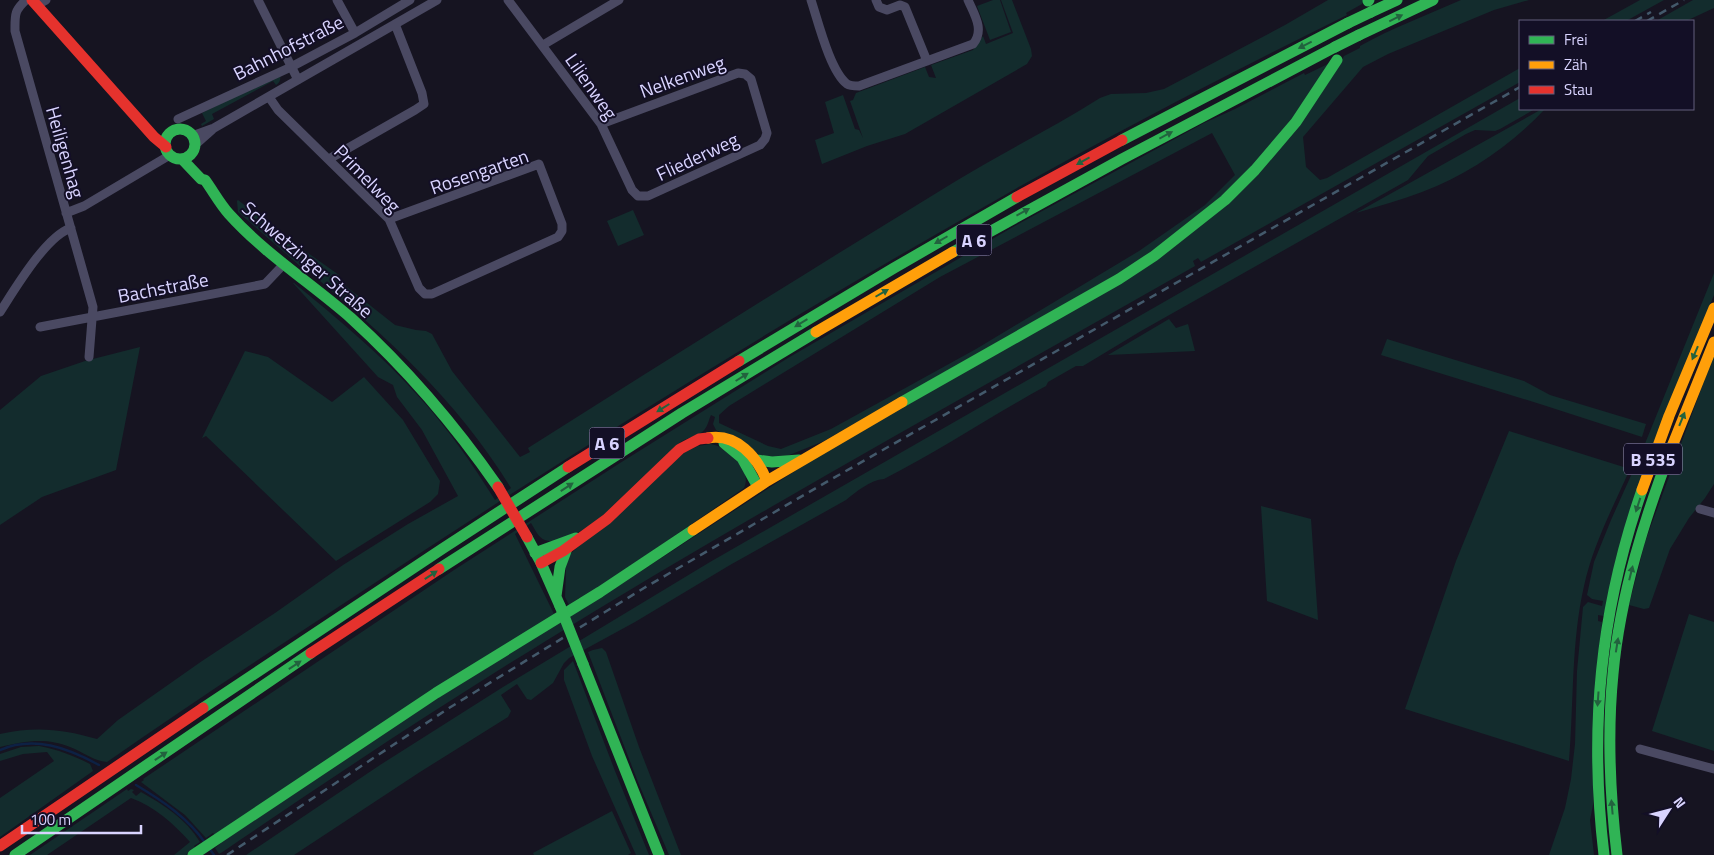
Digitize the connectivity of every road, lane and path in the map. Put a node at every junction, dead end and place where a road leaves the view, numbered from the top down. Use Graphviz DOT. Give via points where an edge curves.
graph roads {
  1 [pos="26,0"];
  2 [pos="258,0"];
  3 [pos="337,0"];
  4 [pos="410,0"];
  5 [pos="437,0"];
  6 [pos="508,0"];
  7 [pos="620,0"];
  8 [pos="811,0"];
  9 [pos="876,0"];
  10 [pos="968,0"];
  11 [pos="1397,0"];
  12 [pos="1433,0"];
  13 [pos="38,2"];
  14 [pos="1370,4"];
  15 [pos="396,24"];
  16 [pos="354,33"];
  17 [pos="543,45"];
  18 [pos="1337,60"];
  19 [pos="927,61"];
  20 [pos="291,67"];
  21 [pos="298,80"];
  22 [pos="269,96"];
  23 [pos="178,119"];
  24 [pos="602,124"];
  25 [pos="148,129"];
  26 [pos="169,135"];
  27 [pos="765,139"];
  28 [pos="193,144"];
  29 [pos="168,151"];
  30 [pos="182,159"];
  31 [pos="329,159"];
  32 [pos="205,180"];
  33 [pos="638,196"];
  34 [pos="66,214"];
  35 [pos="389,219"];
  36 [pos="71,228"];
  37 [pos="284,264"];
  38 [pos="425,294"];
  39 [pos="1714,308"];
  40 [pos="0,312"];
  41 [pos="93,316"];
  42 [pos="40,327"];
  43 [pos="1714,342"];
  44 [pos="89,357"];
  45 [pos="718,439"];
  46 [pos="757,460"];
  47 [pos="800,460"];
  48 [pos="762,484"];
  49 [pos="1700,509"];
  50 [pos="1714,513"];
  51 [pos="583,536"];
  52 [pos="566,551"];
  53 [pos="538,558"];
  54 [pos="558,602"];
  55 [pos="1640,749"];
  56 [pos="1714,769"];
  57 [pos="0,846"];
  58 [pos="202,848"];
  59 [pos="15,855"];
  60 [pos="659,855"];
  61 [pos="1604,855"];
  62 [pos="1617,855"];
  1 -- 34 [label="street, Heiligenhag" via="14,15 16,36"];
  2 -- 20 [label="street"];
  3 -- 16 [label="street"];
  4 -- 16 [label="street, Bahnhofstraße"];
  5 -- 15 [label="street, Bahnhofstraße"];
  6 -- 17 [label="street, Lilienweg"];
  7 -- 17 [label="street"];
  8 -- 19 [label="street" via="829,55 849,85 868,84"];
  9 -- 19 [label="street" via="879,7 887,10 900,5 906,7"];
  10 -- 19 [label="street" via="979,35 973,44"];
  11 -- 14 [label="main road, A 6"];
  59 -- 12 [label="main road, A 6, one-way, bridge" via="412,587 745,375 1039,203 1244,93"];
  13 -- 25 [label="main road"];
  14 -- 57 [label="main road, A 6, one-way, bridge" via="1348,23 1013,199 722,371 381,589"];
  15 -- 21 [label="street, Bahnhofstraße"];
  15 -- 31 [label="street" via="424,104"];
  16 -- 20 [label="street, Bahnhofstraße"];
  17 -- 24 [label="street, Lilienweg"];
  18 -- 47 [label="main road" via="1296,122 1255,170 1225,200 1169,246 1118,279"];
  20 -- 21 [label="street"];
  20 -- 23 [label="street, Bahnhofstraße"];
  21 -- 22 [label="street, Bahnhofstraße"];
  22 -- 28 [label="street, Bahnhofstraße"];
  22 -- 31 [label="street, Primelweg" via="278,110"];
  24 -- 27 [label="street, Nelkenweg" via="738,73 751,79 767,133"];
  24 -- 33 [label="street, Lilienweg" via="632,190"];
  25 -- 26 [label="main road"];
  25 -- 29 [label="main road"];
  26 -- 28 [label="main road" via="176,130 185,131"];
  26 -- 29 [label="main road" via="166,138"];
  27 -- 33 [label="street, Fliederweg" via="760,145 648,196"];
  28 -- 30 [label="main road"];
  28 -- 32 [label="main road, Schwetzinger Straße"];
  29 -- 30 [label="main road"];
  29 -- 34 [label="street" via="84,206"];
  30 -- 32 [label="main road, Schwetzinger Straße"];
  31 -- 35 [label="street, Primelweg"];
  32 -- 37 [label="main road, Schwetzinger Straße" via="234,220"];
  34 -- 36 [label="street, Heiligenhag"];
  35 -- 38 [label="street, Primelweg" via="419,288"];
  35 -- 38 [label="street, Rosengarten" via="539,164 562,224 558,238 432,294"];
  36 -- 40 [label="street" via="64,230 45,249"];
  36 -- 41 [label="street, Heiligenhag" via="94,307"];
  37 -- 41 [label="street, Bachstraße" via="265,284"];
  37 -- 53 [label="main road, Schwetzinger Straße, bridge" via="395,359 451,421 498,487"];
  39 -- 61 [label="main road, B 535, one-way" via="1647,475 1630,526 1610,608 1596,729 1597,786"];
  41 -- 42 [label="street, Bachstraße"];
  41 -- 44 [label="street, Heiligenhag"];
  62 -- 43 [label="main road, B 535, one-way" via="1609,731 1621,621 1644,528 1675,438"];
  45 -- 46 [label="main road" via="742,445"];
  45 -- 48 [label="main road" via="742,458"];
  45 -- 51 [label="main road" via="700,440 680,450 615,512"];
  46 -- 47 [label="main road"];
  46 -- 48 [label="main road" via="764,472"];
  47 -- 48 [label="main road"];
  48 -- 58 [label="main road" via="600,592 394,720"];
  49 -- 50 [label="street"];
  51 -- 52 [label="main road"];
  51 -- 53 [label="main road"];
  52 -- 53 [label="main road"];
  52 -- 54 [label="main road" via="560,567"];
  53 -- 54 [label="main road, Schwetzinger Straße"];
  54 -- 60 [label="main road, Schwetzinger Straße, bridge"];
  55 -- 56 [label="street"];
}
